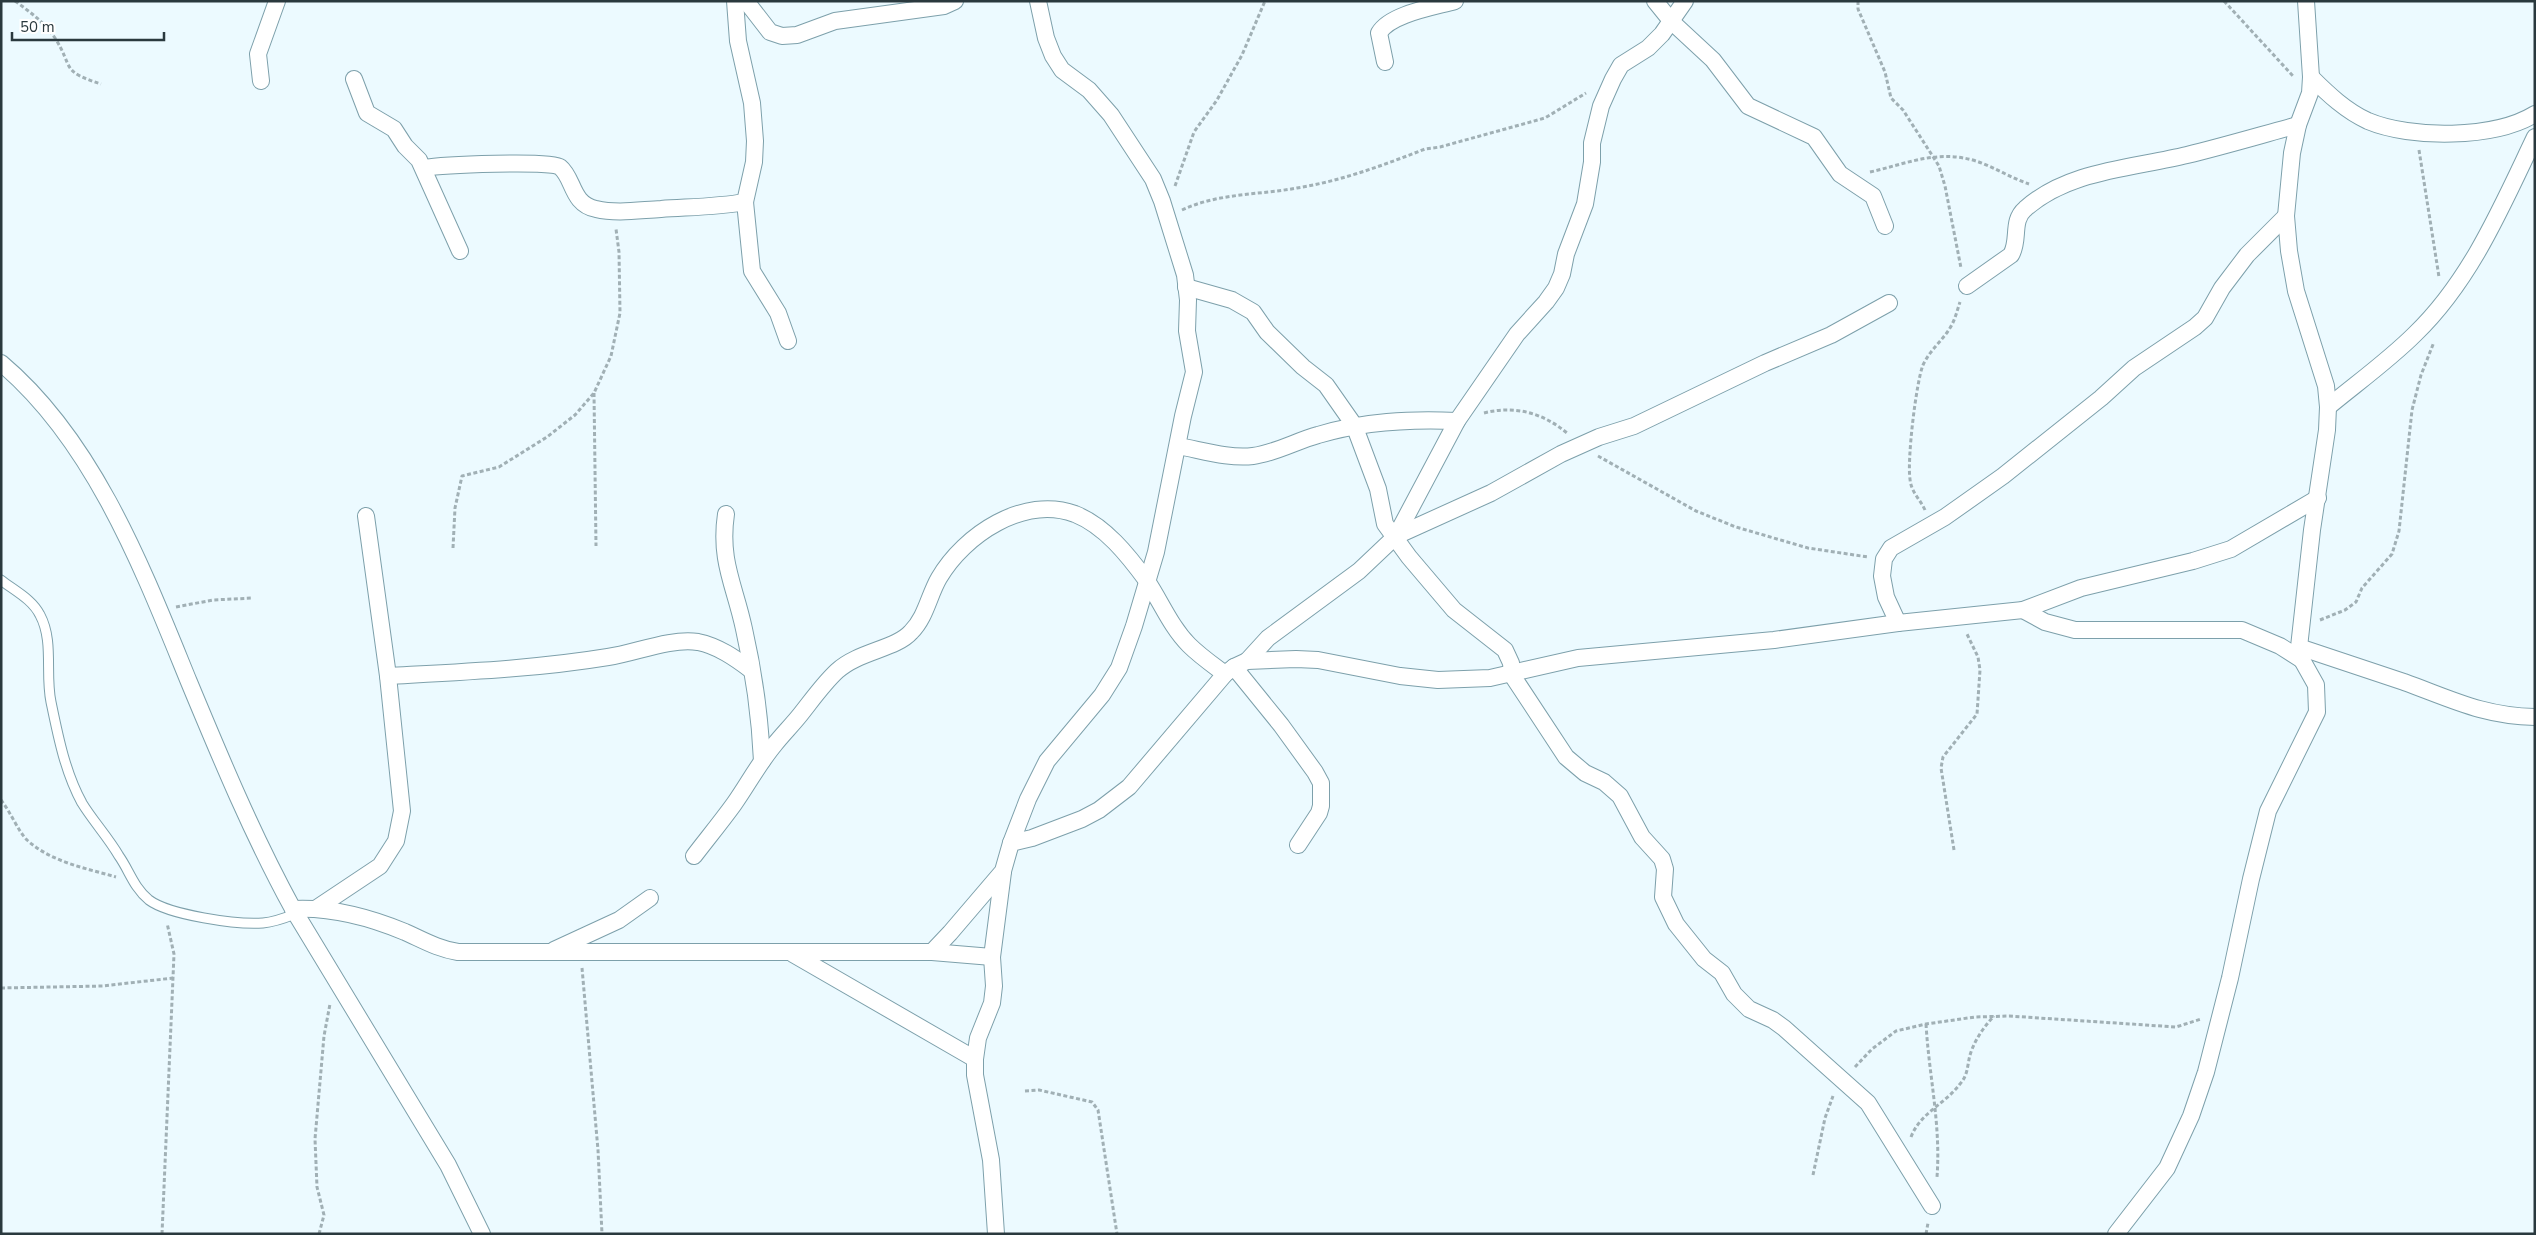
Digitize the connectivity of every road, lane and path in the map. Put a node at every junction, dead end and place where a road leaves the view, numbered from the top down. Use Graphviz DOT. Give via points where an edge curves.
graph roads {
  1 [pos="15,1"];
  2 [pos="277,1"];
  3 [pos="735,1"];
  4 [pos="746,1"];
  5 [pos="955,1"];
  6 [pos="1038,1"];
  7 [pos="1265,1"];
  8 [pos="1455,1"];
  9 [pos="1655,1"];
  10 [pos="1685,1"];
  11 [pos="1858,1"];
  12 [pos="2224,1"];
  13 [pos="2306,1"];
  14 [pos="1672,22"];
  15 [pos="1385,62"];
  16 [pos="354,79"];
  17 [pos="1613,79"];
  18 [pos="261,81"];
  19 [pos="100,84"];
  20 [pos="2310,85"];
  21 [pos="2535,114"];
  22 [pos="2298,125"];
  23 [pos="2418,132"];
  24 [pos="2535,137"];
  25 [pos="1935,157"];
  26 [pos="424,168"];
  27 [pos="1845,178"];
  28 [pos="1176,185"];
  29 [pos="2053,190"];
  30 [pos="744,202"];
  31 [pos="613,211"];
  32 [pos="1168,216"];
  33 [pos="2286,216"];
  34 [pos="1885,226"];
  35 [pos="460,251"];
  36 [pos="1967,286"];
  37 [pos="1186,287"];
  38 [pos="1889,303"];
  39 [pos="2440,306"];
  40 [pos="2436,336"];
  41 [pos="788,341"];
  42 [pos="1,363"];
  43 [pos="594,393"];
  44 [pos="2328,407"];
  45 [pos="1457,421"];
  46 [pos="1354,425"];
  47 [pos="1583,445"];
  48 [pos="1178,446"];
  49 [pos="2318,498"];
  50 [pos="726,514"];
  51 [pos="366,516"];
  52 [pos="1930,525"];
  53 [pos="1396,536"];
  54 [pos="596,546"];
  55 [pos="454,548"];
  56 [pos="1884,559"];
  57 [pos="1,580"];
  58 [pos="1147,582"];
  59 [pos="254,598"];
  60 [pos="161,610"];
  61 [pos="2023,610"];
  62 [pos="1958,616"];
  63 [pos="1898,623"];
  64 [pos="2303,625"];
  65 [pos="2301,654"];
  66 [pos="1235,667"];
  67 [pos="751,670"];
  68 [pos="1512,675"];
  69 [pos="388,676"];
  70 [pos="2535,717"];
  71 [pos="762,761"];
  72 [pos="1,800"];
  73 [pos="1011,843"];
  74 [pos="1298,845"];
  75 [pos="1954,850"];
  76 [pos="694,856"];
  77 [pos="1003,871"];
  78 [pos="133,882"];
  79 [pos="650,898"];
  80 [pos="159,904"];
  81 [pos="318,908"];
  82 [pos="294,911"];
  83 [pos="552,951"];
  84 [pos="932,952"];
  85 [pos="580,953"];
  86 [pos="791,953"];
  87 [pos="992,957"];
  88 [pos="334,976"];
  89 [pos="173,978"];
  90 [pos="1,988"];
  91 [pos="2222,1009"];
  92 [pos="1994,1016"];
  93 [pos="1926,1024"];
  94 [pos="975,1059"];
  95 [pos="1843,1080"];
  96 [pos="1025,1091"];
  97 [pos="1936,1107"];
  98 [pos="1902,1159"];
  99 [pos="1813,1175"];
  100 [pos="1932,1206"];
  101 [pos="162,1234"];
  102 [pos="319,1234"];
  103 [pos="482,1234"];
  104 [pos="602,1234"];
  105 [pos="996,1234"];
  106 [pos="1117,1234"];
  107 [pos="1926,1234"];
  108 [pos="2116,1234"];
  1 -- 19 [label="path" via="46,26 74,73"];
  2 -- 18 [label="street" via="258,54"];
  3 -- 30 [label="street" via="738,40 752,103 755,141 754,162"];
  4 -- 5 [label="street" via="770,32 782,36 798,35 835,21 944,6"];
  6 -- 32 [label="street" via="1053,56 1062,70 1089,90 1111,115 1152,179"];
  7 -- 28 [label="path" via="1242,55 1217,100 1194,132"];
  8 -- 15 [label="street" via="1384,25 1379,33"];
  9 -- 14 [label="street"];
  10 -- 14 [label="street"];
  11 -- 25 [label="path" via="1858,9 1885,72 1891,98"];
  12 -- 20 [label="path"];
  13 -- 20 [label="street"];
  14 -- 17 [label="street" via="1648,48 1622,65"];
  14 -- 27 [label="street" via="1713,60 1748,106 1814,136 1831,164"];
  16 -- 26 [label="street" via="367,113 394,129"];
  17 -- 32 [label="path" via="1545,118 1528,124 1424,149 1317,184 1202,202"];
  17 -- 45 [label="street" via="1601,106 1592,143 1585,204 1556,288 1517,334"];
  20 -- 22 [label="street"];
  20 -- 23 [label="street" via="2367,120 2394,130"];
  21 -- 23 [label="street" via="2504,128 2472,133"];
  22 -- 29 [label="street" via="2193,154 2096,175"];
  22 -- 33 [label="street"];
  23 -- 39 [label="path" via="2441,286"];
  24 -- 39 [label="street" via="2476,255"];
  25 -- 27 [label="path" via="1907,160"];
  25 -- 29 [label="path" via="1976,162 2010,178"];
  25 -- 36 [label="path" via="1945,186"];
  26 -- 31 [label="street" via="453,164 545,163 559,166 580,200 594,209"];
  26 -- 35 [label="street"];
  27 -- 34 [label="street" via="1873,196"];
  29 -- 36 [label="street" via="2024,209 2017,221 2011,255"];
  30 -- 31 [label="street"];
  30 -- 41 [label="street" via="752,271 778,313"];
  31 -- 43 [label="path" via="619,252 620,313 611,356"];
  32 -- 37 [label="street"];
  33 -- 44 [label="street" via="2296,291 2326,386"];
  33 -- 52 [label="street" via="2247,255 2205,318 2195,327 2134,368 2003,476"];
  36 -- 52 [label="path" via="1950,327 1931,350 1923,366 1915,408 1909,457 1910,479 1913,493 1923,505"];
  37 -- 46 [label="street" via="1232,300 1253,312 1267,332 1326,385"];
  37 -- 48 [label="street" via="1187,331 1194,372"];
  38 -- 47 [label="street" via="1831,335 1670,410"];
  39 -- 44 [label="street" via="2415,334"];
  40 -- 64 [label="path" via="2412,410 2399,531 2392,554 2362,588 2356,602 2345,610"];
  42 -- 60 [label="street" via="26,383 62,428 114,514"];
  43 -- 54 [label="path"];
  43 -- 55 [label="path" via="575,415 547,437 499,467 462,476 455,508"];
  44 -- 49 [label="street"];
  45 -- 46 [label="street"];
  45 -- 47 [label="path" via="1492,411 1535,413 1552,421"];
  45 -- 53 [label="street"];
  46 -- 48 [label="street" via="1251,456"];
  46 -- 53 [label="street" via="1378,489 1386,524"];
  47 -- 53 [label="street" via="1484,496"];
  47 -- 56 [label="path" via="1608,463 1696,511 1736,527 1808,548"];
  48 -- 58 [label="street"];
  49 -- 61 [label="street" via="2231,549 2081,588"];
  49 -- 64 [label="street"];
  50 -- 67 [label="street" via="722,537"];
  51 -- 69 [label="street"];
  52 -- 56 [label="street" via="1891,548"];
  53 -- 66 [label="street" via="1360,570 1268,638"];
  53 -- 68 [label="street" via="1409,557 1454,610 1505,650 1512,663"];
  56 -- 63 [label="street" via="1882,576 1886,597"];
  57 -- 78 [label="lane" via="32,603 41,617 47,641 50,699 70,777"];
  58 -- 66 [label="street" via="1189,645"];
  58 -- 71 [label="street" via="1117,544 1094,524 1073,514 1027,511 1006,517 978,534 954,556 938,579 911,633 860,655 838,670"];
  58 -- 73 [label="street" via="1119,668 1102,695 1047,761"];
  59 -- 60 [label="path" via="213,600"];
  60 -- 82 [label="street" via="234,789 269,866"];
  61 -- 62 [label="street"];
  61 -- 65 [label="street" via="2045,622 2075,630 2242,630"];
  62 -- 63 [label="street"];
  62 -- 75 [label="path" via="1974,647 1980,670 1977,714 1943,757 1941,768"];
  63 -- 68 [label="street" via="1774,640 1578,658"];
  64 -- 65 [label="street"];
  65 -- 70 [label="street" via="2410,684 2475,710"];
  65 -- 91 [label="street" via="2316,685 2317,712 2268,811"];
  66 -- 68 [label="street" via="1318,660 1438,680"];
  66 -- 73 [label="street" via="1128,787 1099,810 1032,838"];
  66 -- 74 [label="street" via="1321,783 1319,813"];
  67 -- 69 [label="street" via="713,646 695,642 516,668"];
  67 -- 71 [label="street"];
  68 -- 95 [label="street" via="1566,757 1585,774 1604,782 1620,796 1642,837 1662,859 1665,869 1663,897 1676,924 1704,959 1722,973 1734,994 1749,1009 1784,1028"];
  69 -- 81 [label="street" via="402,812 396,841 380,866"];
  71 -- 76 [label="street" via="734,805"];
  72 -- 78 [label="path" via="25,839 44,852 66,863"];
  73 -- 77 [label="street"];
  77 -- 84 [label="street"];
  77 -- 87 [label="street"];
  78 -- 80 [label="lane" via="149,900"];
  79 -- 83 [label="street" via="619,920"];
  80 -- 82 [label="lane" via="194,916 261,923 274,922"];
  80 -- 89 [label="path" via="171,931"];
  81 -- 82 [label="street"];
  81 -- 83 [label="street" via="374,921 442,950"];
  82 -- 88 [label="street"];
  83 -- 85 [label="street"];
  84 -- 86 [label="street"];
  84 -- 87 [label="street"];
  85 -- 86 [label="street"];
  85 -- 104 [label="path" via="598,1150"];
  86 -- 94 [label="street"];
  87 -- 94 [label="street" via="992,1003 978,1038"];
  88 -- 102 [label="path" via="324,1036 315,1139 317,1187 324,1215"];
  88 -- 103 [label="street" via="448,1165"];
  89 -- 90 [label="path" via="62,989 42,986"];
  89 -- 101 [label="path"];
  91 -- 92 [label="path" via="2176,1028"];
  91 -- 108 [label="street" via="2206,1072 2178,1148 2156,1185"];
  92 -- 93 [label="path"];
  92 -- 97 [label="path" via="1980,1032 1962,1083"];
  93 -- 95 [label="path" via="1896,1031 1884,1038"];
  93 -- 97 [label="path" via="1928,1066"];
  94 -- 105 [label="street" via="975,1075 992,1160"];
  95 -- 98 [label="street" via="1877,1114"];
  95 -- 99 [label="path" via="1824,1118"];
  96 -- 106 [label="path" via="1039,1090 1092,1102 1098,1110"];
  97 -- 98 [label="path" via="1922,1118"];
  97 -- 100 [label="path" via="1939,1138"];
  98 -- 100 [label="street"];
  100 -- 107 [label="path"];
}
